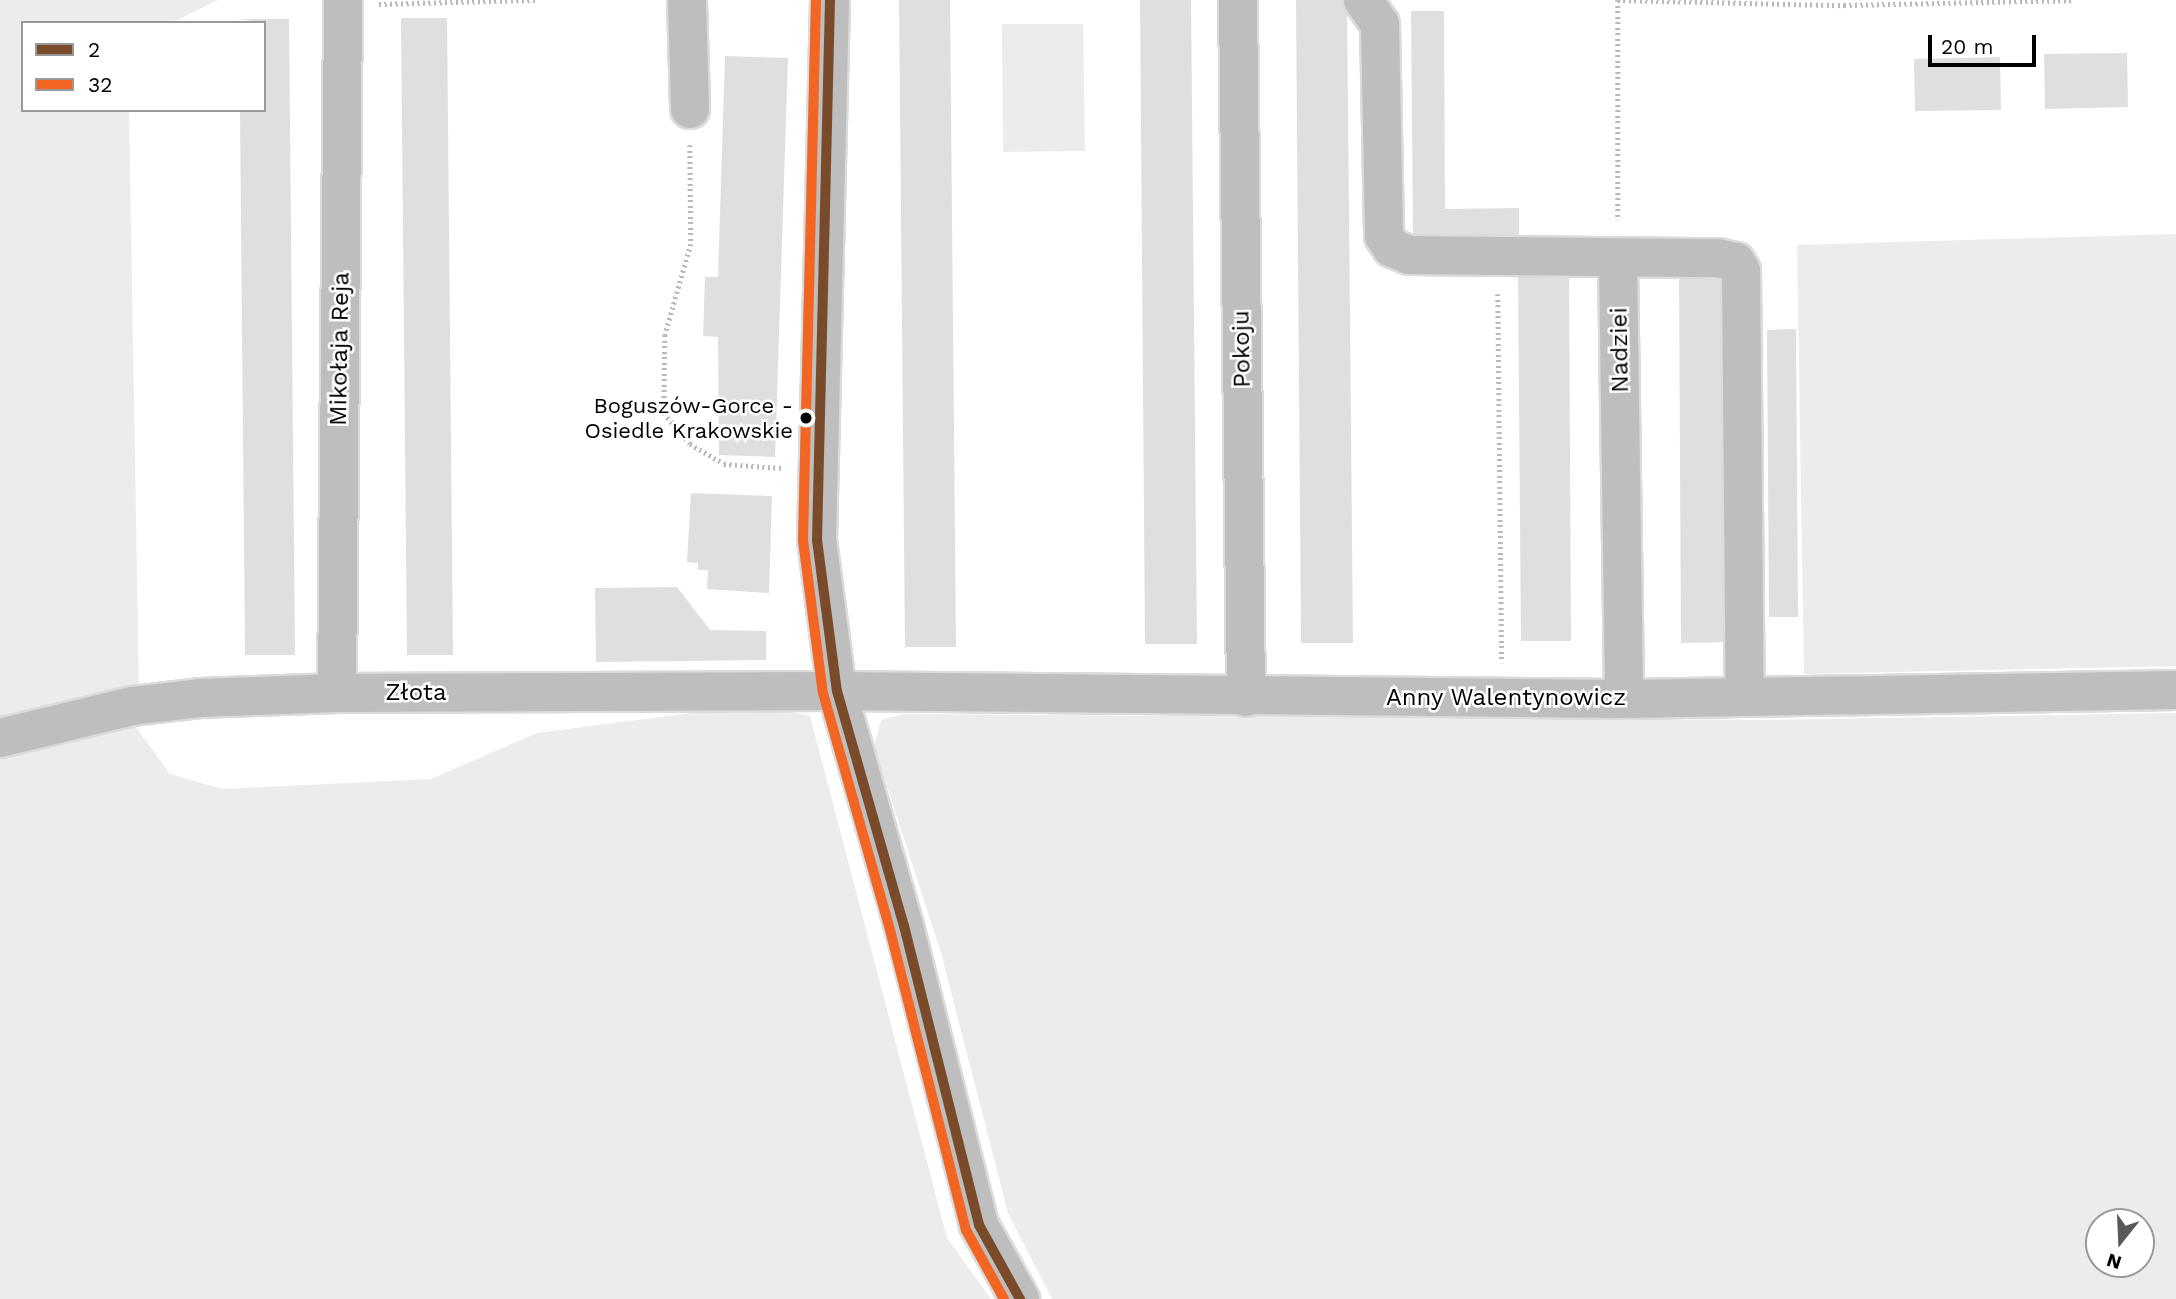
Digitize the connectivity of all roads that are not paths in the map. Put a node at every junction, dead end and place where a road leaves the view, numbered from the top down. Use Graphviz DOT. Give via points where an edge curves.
graph roads {
  1 [pos="687,0"];
  2 [pos="830,0"];
  3 [pos="1238,0"];
  4 [pos="1363,0"];
  5 [pos="343,2"];
  6 [pos="690,109"];
  7 [pos="1618,260"];
  8 [pos="2176,690"];
  9 [pos="837,691"];
  10 [pos="337,693"];
  11 [pos="1246,697"];
  12 [pos="1745,697"];
  13 [pos="1625,699"];
  14 [pos="0,738"];
  15 [pos="1020,1299"];
  1 -- 6 [label="street"];
  2 -- 9 [label="street" via="817,540"];
  3 -- 11 [label="street, Pokoju"];
  4 -- 7 [label="street" via="1380,24 1384,236 1392,248 1409,255"];
  5 -- 10 [label="street, Mikołaja Reja"];
  7 -- 12 [label="street" via="1718,258 1736,262 1741,271"];
  7 -- 13 [label="street, Nadziei"];
  8 -- 12 [label="street, Anny Walentynowicz"];
  9 -- 10 [label="street, Złota"];
  9 -- 11 [label="street, Anny Walentynowicz"];
  9 -- 15 [label="street" via="904,926 979,1225"];
  10 -- 14 [label="street, Złota" via="200,698 132,706"];
  11 -- 13 [label="street, Anny Walentynowicz"];
  12 -- 13 [label="street, Anny Walentynowicz"];
}
